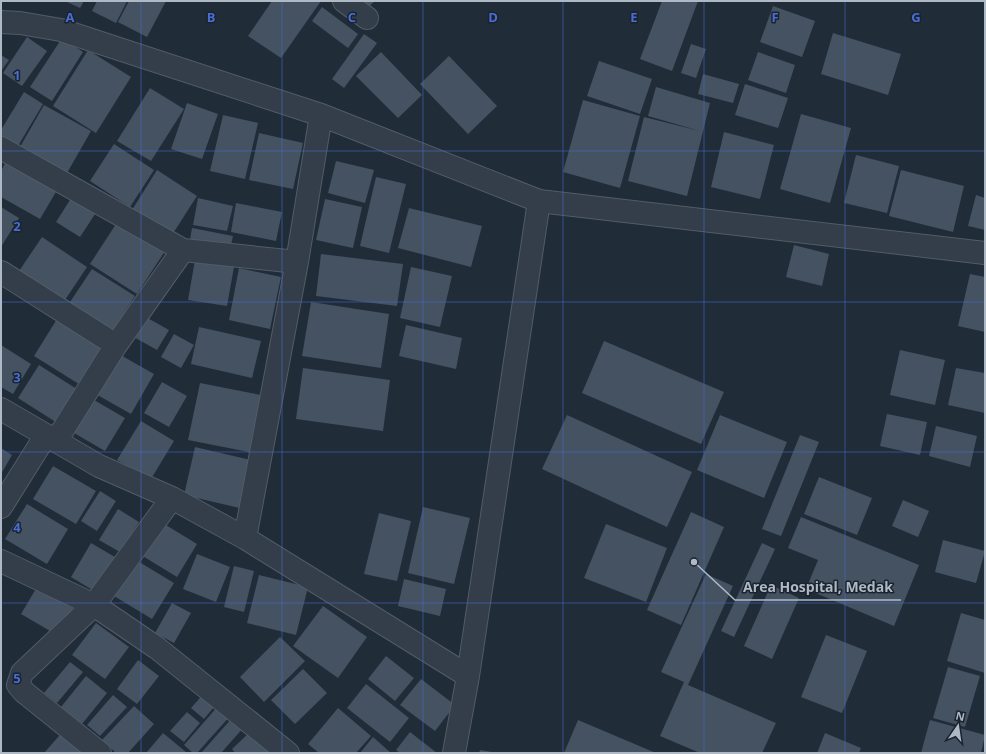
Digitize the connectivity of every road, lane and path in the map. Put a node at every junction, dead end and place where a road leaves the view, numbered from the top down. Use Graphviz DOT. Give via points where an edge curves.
graph roads {
  1 [pos="344,1"];
  2 [pos="367,18"];
  3 [pos="1,22"];
  4 [pos="321,115"];
  5 [pos="1,148"];
  6 [pos="539,202"];
  7 [pos="183,250"];
  8 [pos="985,253"];
  9 [pos="297,262"];
  10 [pos="1,272"];
  11 [pos="116,345"];
  12 [pos="1,409"];
  13 [pos="51,438"];
  14 [pos="172,498"];
  15 [pos="1,507"];
  16 [pos="245,538"];
  17 [pos="1,561"];
  18 [pos="94,605"];
  19 [pos="468,676"];
  20 [pos="100,753"];
  21 [pos="288,753"];
  22 [pos="454,753"];
  1 -- 2 [label="street"];
  3 -- 4 [label="street" via="61,30"];
  4 -- 6 [label="street"];
  4 -- 9 [label="street"];
  5 -- 7 [label="street"];
  6 -- 8 [label="street"];
  6 -- 19 [label="street"];
  7 -- 9 [label="street"];
  7 -- 11 [label="street"];
  9 -- 16 [label="street"];
  10 -- 11 [label="street"];
  11 -- 13 [label="street"];
  12 -- 13 [label="street"];
  13 -- 14 [label="street" via="99,466"];
  13 -- 15 [label="street"];
  14 -- 16 [label="street"];
  14 -- 18 [label="street"];
  16 -- 19 [label="street"];
  17 -- 18 [label="street"];
  18 -- 20 [label="street" via="22,673 18,685"];
  18 -- 21 [label="street" via="157,648"];
  19 -- 22 [label="street"];
}
